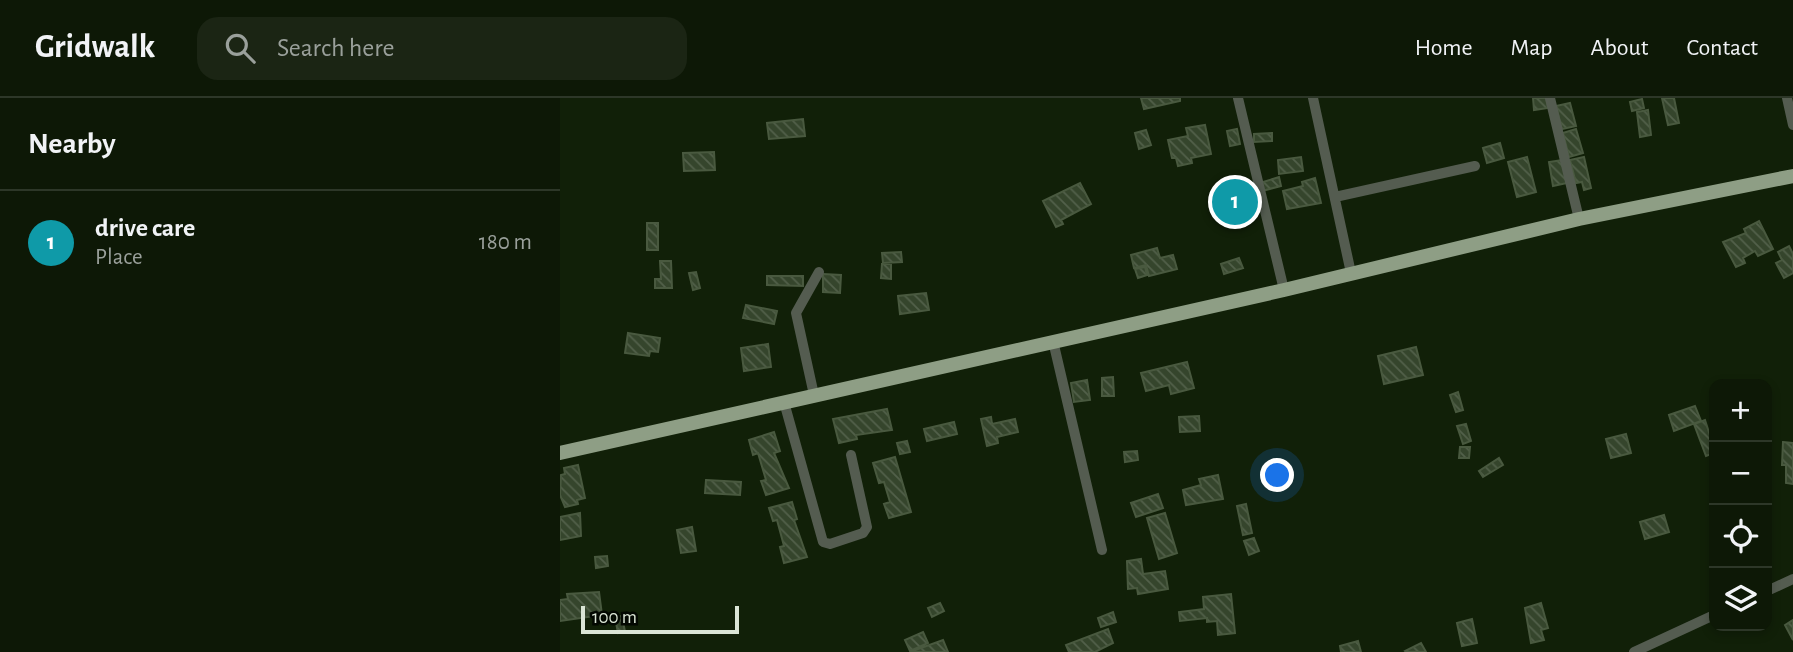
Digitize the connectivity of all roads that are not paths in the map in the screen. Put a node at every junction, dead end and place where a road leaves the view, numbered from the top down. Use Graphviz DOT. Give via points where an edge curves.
graph roads {
  1 [pos="1238,98"];
  2 [pos="1313,98"];
  3 [pos="1550,98"];
  4 [pos="1787,98"];
  5 [pos="1793,125"];
  6 [pos="1475,166"];
  7 [pos="1793,176"];
  8 [pos="1335,197"];
  9 [pos="1579,219"];
  10 [pos="819,272"];
  11 [pos="1351,273"];
  12 [pos="1284,290"];
  13 [pos="1053,341"];
  14 [pos="814,395"];
  15 [pos="784,402"];
  16 [pos="560,453"];
  17 [pos="851,455"];
  18 [pos="1102,550"];
  19 [pos="1793,579"];
  20 [pos="1772,589"];
  21 [pos="1709,617"];
  22 [pos="1634,652"];
  1 -- 12 [label="street"];
  2 -- 8 [label="street"];
  3 -- 9 [label="street"];
  4 -- 5 [label="street"];
  6 -- 8 [label="street"];
  7 -- 9 [label="main road"];
  8 -- 11 [label="street"];
  9 -- 11 [label="main road"];
  10 -- 14 [label="street" via="796,313"];
  11 -- 12 [label="main road"];
  12 -- 13 [label="main road"];
  13 -- 14 [label="main road"];
  13 -- 18 [label="street"];
  14 -- 15 [label="main road"];
  15 -- 16 [label="main road"];
  15 -- 17 [label="street" via="823,542 830,544 863,533 867,527"];
  19 -- 20 [label="street"];
  21 -- 22 [label="street"];
}
